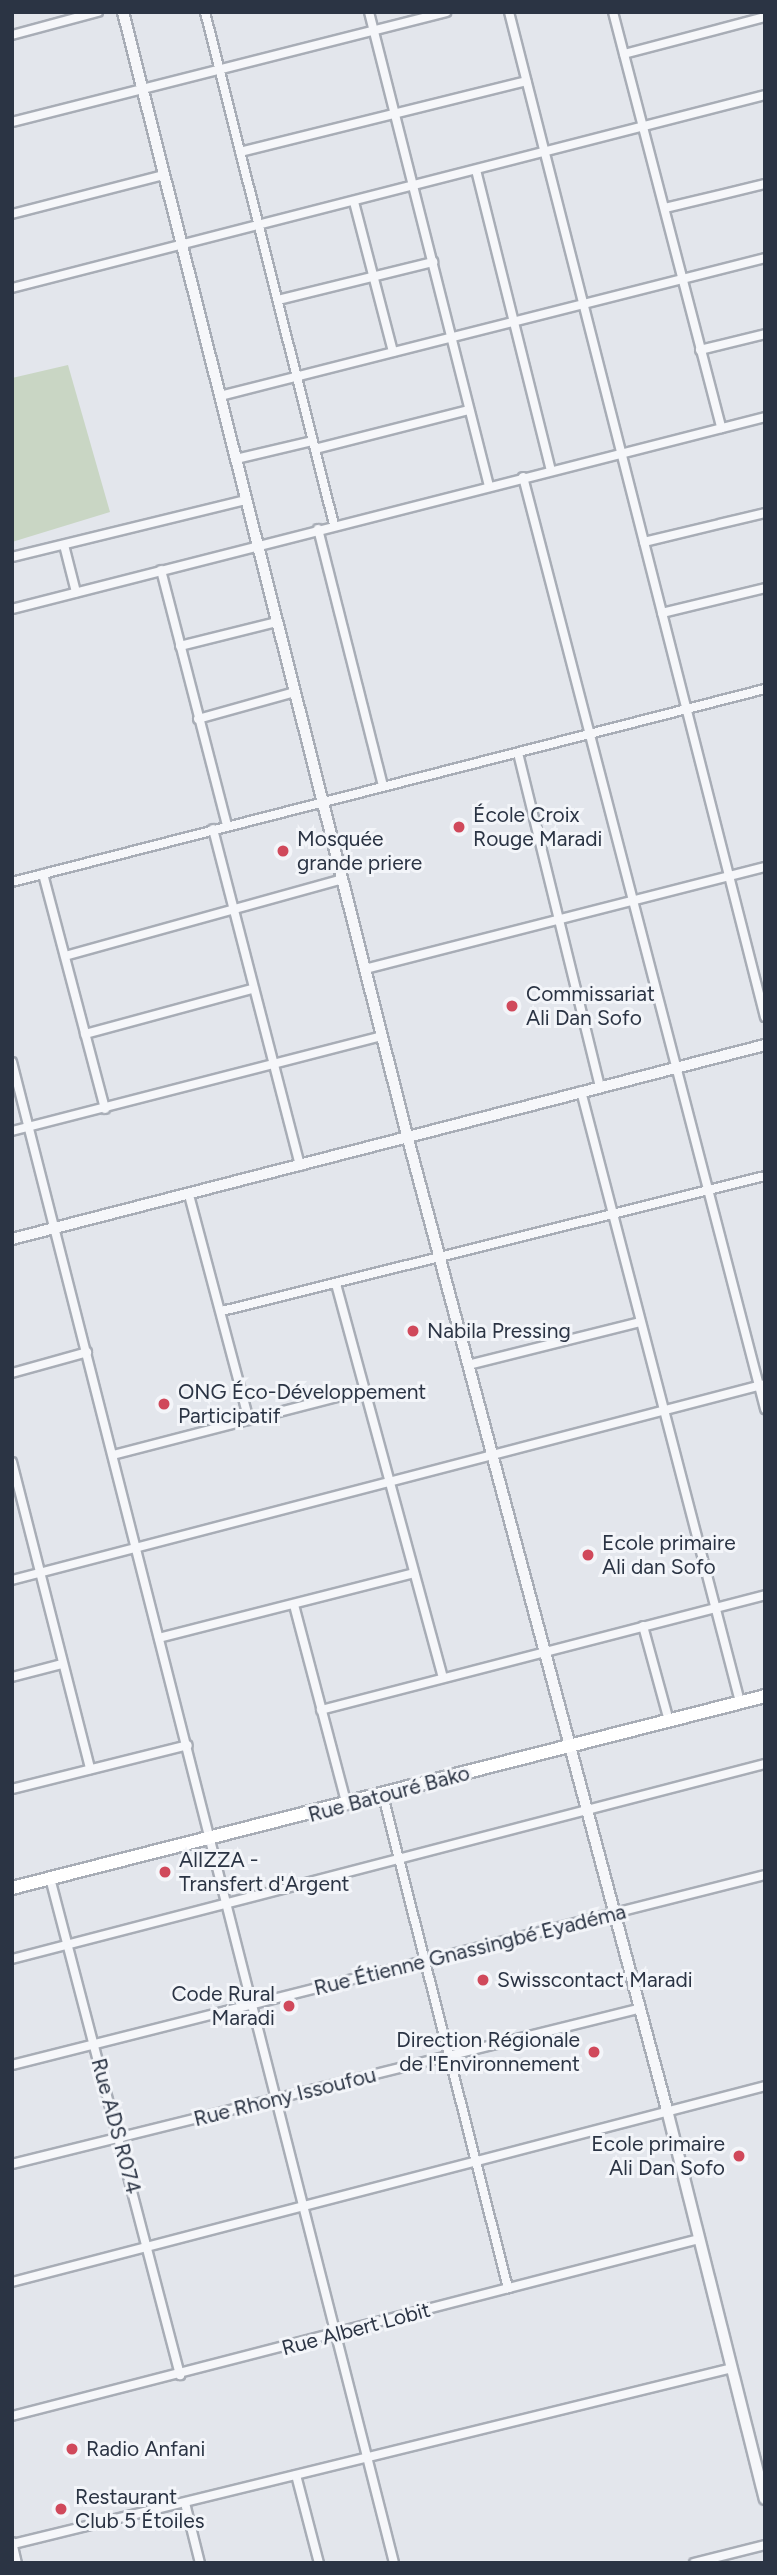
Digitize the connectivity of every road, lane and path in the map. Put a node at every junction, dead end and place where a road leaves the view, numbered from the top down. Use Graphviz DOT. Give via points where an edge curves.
graph roads {
  1 [pos="98,12"];
  2 [pos="123,12"];
  3 [pos="205,12"];
  4 [pos="369,12"];
  5 [pos="446,12"];
  6 [pos="509,12"];
  7 [pos="613,12"];
  8 [pos="765,17"];
  9 [pos="374,31"];
  10 [pos="12,35"];
  11 [pos="624,54"];
  12 [pos="219,69"];
  13 [pos="526,81"];
  14 [pos="142,89"];
  15 [pos="765,94"];
  16 [pos="395,115"];
  17 [pos="12,122"];
  18 [pos="643,125"];
  19 [pos="240,152"];
  20 [pos="544,152"];
  21 [pos="476,170"];
  22 [pos="164,175"];
  23 [pos="765,184"];
  24 [pos="413,187"];
  25 [pos="354,202"];
  26 [pos="664,208"];
  27 [pos="12,214"];
  28 [pos="259,226"];
  29 [pos="182,245"];
  30 [pos="765,258"];
  31 [pos="433,262"];
  32 [pos="373,277"];
  33 [pos="683,279"];
  34 [pos="12,288"];
  35 [pos="278,300"];
  36 [pos="583,304"];
  37 [pos="514,322"];
  38 [pos="765,334"];
  39 [pos="451,338"];
  40 [pos="700,350"];
  41 [pos="393,352"];
  42 [pos="297,377"];
  43 [pos="220,396"];
  44 [pos="469,410"];
  45 [pos="765,417"];
  46 [pos="721,428"];
  47 [pos="314,445"];
  48 [pos="621,453"];
  49 [pos="236,459"];
  50 [pos="551,470"];
  51 [pos="523,477"];
  52 [pos="489,485"];
  53 [pos="246,500"];
  54 [pos="765,513"];
  55 [pos="334,525"];
  56 [pos="318,529"];
  57 [pos="643,541"];
  58 [pos="258,544"];
  59 [pos="64,545"];
  60 [pos="12,557"];
  61 [pos="161,570"];
  62 [pos="765,588"];
  63 [pos="76,592"];
  64 [pos="12,609"];
  65 [pos="662,613"];
  66 [pos="277,622"];
  67 [pos="180,646"];
  68 [pos="765,689"];
  69 [pos="295,692"];
  70 [pos="687,711"];
  71 [pos="198,719"];
  72 [pos="590,736"];
  73 [pos="518,752"];
  74 [pos="383,786"];
  75 [pos="323,801"];
  76 [pos="226,826"];
  77 [pos="213,829"];
  78 [pos="765,867"];
  79 [pos="43,874"];
  80 [pos="729,877"];
  81 [pos="343,880"];
  82 [pos="12,882"];
  83 [pos="633,901"];
  84 [pos="234,911"];
  85 [pos="559,919"];
  86 [pos="65,956"];
  87 [pos="365,969"];
  88 [pos="252,989"];
  89 [pos="765,1017"];
  90 [pos="85,1034"];
  91 [pos="382,1036"];
  92 [pos="765,1045"];
  93 [pos="12,1062"];
  94 [pos="272,1065"];
  95 [pos="676,1068"];
  96 [pos="600,1086"];
  97 [pos="581,1091"];
  98 [pos="105,1109"];
  99 [pos="30,1126"];
  100 [pos="12,1131"];
  101 [pos="408,1139"];
  102 [pos="300,1166"];
  103 [pos="765,1175"];
  104 [pos="708,1191"];
  105 [pos="189,1195"];
  106 [pos="612,1216"];
  107 [pos="55,1227"];
  108 [pos="12,1239"];
  109 [pos="440,1259"];
  110 [pos="336,1284"];
  111 [pos="222,1311"];
  112 [pos="640,1322"];
  113 [pos="87,1352"];
  114 [pos="468,1364"];
  115 [pos="12,1373"];
  116 [pos="762,1385"];
  117 [pos="365,1390"];
  118 [pos="765,1409"];
  119 [pos="663,1411"];
  120 [pos="249,1420"];
  121 [pos="113,1455"];
  122 [pos="492,1456"];
  123 [pos="12,1462"];
  124 [pos="15,1482"];
  125 [pos="391,1482"];
  126 [pos="137,1548"];
  127 [pos="40,1573"];
  128 [pos="414,1573"];
  129 [pos="12,1580"];
  130 [pos="765,1595"];
  131 [pos="295,1605"];
  132 [pos="715,1608"];
  133 [pos="643,1626"];
  134 [pos="159,1638"];
  135 [pos="544,1650"];
  136 [pos="62,1664"];
  137 [pos="12,1676"];
  138 [pos="443,1678"];
  139 [pos="765,1696"];
  140 [pos="740,1702"];
  141 [pos="321,1710"];
  142 [pos="669,1721"];
  143 [pos="188,1745"];
  144 [pos="570,1746"];
  145 [pos="765,1764"];
  146 [pos="90,1769"];
  147 [pos="12,1789"];
  148 [pos="383,1796"];
  149 [pos="346,1805"];
  150 [pos="587,1811"];
  151 [pos="211,1840"];
  152 [pos="399,1860"];
  153 [pos="765,1875"];
  154 [pos="50,1878"];
  155 [pos="12,1888"];
  156 [pos="227,1904"];
  157 [pos="614,1913"];
  158 [pos="68,1945"];
  159 [pos="12,1959"];
  160 [pos="425,1962"];
  161 [pos="253,2005"];
  162 [pos="638,2009"];
  163 [pos="94,2044"];
  164 [pos="448,2055"];
  165 [pos="12,2065"];
  166 [pos="765,2085"];
  167 [pos="276,2098"];
  168 [pos="667,2110"];
  169 [pos="119,2137"];
  170 [pos="475,2159"];
  171 [pos="12,2164"];
  172 [pos="301,2207"];
  173 [pos="699,2239"];
  174 [pos="147,2245"];
  175 [pos="12,2283"];
  176 [pos="508,2288"];
  177 [pos="335,2334"];
  178 [pos="732,2368"];
  179 [pos="180,2375"];
  180 [pos="12,2416"];
  181 [pos="368,2457"];
  182 [pos="296,2475"];
  183 [pos="765,2500"];
  184 [pos="185,2503"];
  185 [pos="13,2543"];
  186 [pos="765,2544"];
  187 [pos="18,2563"];
  188 [pos="200,2563"];
  189 [pos="318,2563"];
  190 [pos="394,2563"];
  191 [pos="694,2563"];
  1 -- 10 [label="street"];
  2 -- 14 [label="street"];
  3 -- 12 [label="street"];
  4 -- 9 [label="street"];
  5 -- 9 [label="street"];
  6 -- 13 [label="street"];
  7 -- 11 [label="street"];
  8 -- 11 [label="street"];
  9 -- 12 [label="street"];
  9 -- 16 [label="street"];
  11 -- 18 [label="street"];
  12 -- 14 [label="street"];
  12 -- 19 [label="street"];
  13 -- 16 [label="street"];
  13 -- 20 [label="street"];
  14 -- 17 [label="street"];
  14 -- 22 [label="street"];
  15 -- 18 [label="street"];
  16 -- 19 [label="street"];
  16 -- 24 [label="street"];
  18 -- 20 [label="street"];
  18 -- 26 [label="street"];
  19 -- 28 [label="street"];
  20 -- 21 [label="street"];
  20 -- 36 [label="street"];
  21 -- 24 [label="street"];
  21 -- 37 [label="street"];
  22 -- 27 [label="street"];
  22 -- 29 [label="street"];
  23 -- 26 [label="street"];
  24 -- 25 [label="street"];
  24 -- 31 [label="street"];
  25 -- 28 [label="street"];
  25 -- 32 [label="street"];
  26 -- 33 [label="street"];
  28 -- 29 [label="street"];
  28 -- 35 [label="street"];
  29 -- 34 [label="street"];
  29 -- 43 [label="street"];
  30 -- 33 [label="street"];
  31 -- 32 [label="street"];
  31 -- 39 [label="street"];
  32 -- 35 [label="street"];
  32 -- 41 [label="street"];
  33 -- 36 [label="street"];
  33 -- 40 [label="street"];
  35 -- 42 [label="street"];
  36 -- 37 [label="street"];
  36 -- 48 [label="street"];
  37 -- 39 [label="street"];
  37 -- 50 [label="street"];
  38 -- 40 [label="street"];
  39 -- 41 [label="street"];
  39 -- 44 [label="street"];
  40 -- 46 [label="street"];
  41 -- 42 [label="street"];
  42 -- 43 [label="street"];
  42 -- 47 [label="street"];
  43 -- 49 [label="street"];
  44 -- 47 [label="street"];
  44 -- 52 [label="street"];
  45 -- 46 [label="street"];
  46 -- 48 [label="street"];
  47 -- 49 [label="street"];
  47 -- 55 [label="street"];
  48 -- 50 [label="street"];
  48 -- 57 [label="street"];
  49 -- 53 [label="street"];
  50 -- 51 [label="street"];
  51 -- 52 [label="street"];
  51 -- 72 [label="street"];
  52 -- 55 [label="street"];
  53 -- 58 [label="street"];
  53 -- 59 [label="street"];
  54 -- 57 [label="street"];
  55 -- 56 [label="street"];
  56 -- 58 [label="street"];
  56 -- 74 [label="street"];
  57 -- 65 [label="street"];
  58 -- 61 [label="street"];
  58 -- 66 [label="street"];
  59 -- 60 [label="street"];
  59 -- 63 [label="street"];
  61 -- 63 [label="street"];
  61 -- 67 [label="street"];
  62 -- 65 [label="street"];
  63 -- 64 [label="street"];
  65 -- 70 [label="street"];
  66 -- 67 [label="street"];
  66 -- 69 [label="street"];
  67 -- 71 [label="street"];
  68 -- 70 [label="street"];
  69 -- 71 [label="street"];
  69 -- 75 [label="street"];
  70 -- 72 [label="street"];
  70 -- 80 [label="street"];
  71 -- 76 [label="street"];
  72 -- 73 [label="street"];
  72 -- 83 [label="street"];
  73 -- 74 [label="street"];
  73 -- 85 [label="street"];
  74 -- 75 [label="street"];
  75 -- 76 [label="street"];
  75 -- 81 [label="street"];
  76 -- 77 [label="street"];
  77 -- 79 [label="street"];
  77 -- 84 [label="street"];
  78 -- 80 [label="street"];
  79 -- 82 [label="street"];
  79 -- 86 [label="street"];
  80 -- 83 [label="street"];
  80 -- 89 [label="street"];
  81 -- 84 [label="street"];
  81 -- 87 [label="street"];
  83 -- 85 [label="street"];
  83 -- 95 [label="street"];
  84 -- 86 [label="street"];
  84 -- 88 [label="street"];
  85 -- 87 [label="street"];
  85 -- 96 [label="street"];
  86 -- 90 [label="street"];
  87 -- 91 [label="street"];
  88 -- 90 [label="street"];
  88 -- 94 [label="street"];
  90 -- 98 [label="street"];
  91 -- 94 [label="street"];
  91 -- 101 [label="street"];
  92 -- 95 [label="street"];
  93 -- 99 [label="street"];
  94 -- 98 [label="street"];
  94 -- 102 [label="street"];
  95 -- 96 [label="street"];
  95 -- 104 [label="street"];
  96 -- 97 [label="street"];
  97 -- 101 [label="street"];
  97 -- 106 [label="street"];
  98 -- 99 [label="street"];
  99 -- 100 [label="street"];
  99 -- 107 [label="street"];
  101 -- 102 [label="street"];
  101 -- 109 [label="street"];
  102 -- 105 [label="street"];
  103 -- 104 [label="street"];
  104 -- 106 [label="street"];
  104 -- 116 [label="street"];
  105 -- 107 [label="street"];
  105 -- 111 [label="street"];
  106 -- 109 [label="street"];
  106 -- 112 [label="street"];
  107 -- 108 [label="street"];
  107 -- 113 [label="street"];
  109 -- 110 [label="street"];
  109 -- 114 [label="street"];
  110 -- 111 [label="street"];
  110 -- 117 [label="street"];
  111 -- 120 [label="street"];
  112 -- 114 [label="street"];
  112 -- 119 [label="street"];
  113 -- 115 [label="street"];
  113 -- 121 [label="street"];
  114 -- 122 [label="street"];
  116 -- 118 [label="street"];
  116 -- 119 [label="street"];
  117 -- 120 [label="street"];
  117 -- 125 [label="street"];
  119 -- 122 [label="street"];
  119 -- 132 [label="street"];
  120 -- 121 [label="street"];
  121 -- 126 [label="street"];
  122 -- 125 [label="street"];
  122 -- 135 [label="street"];
  123 -- 124 [label="street"];
  124 -- 127 [label="street"];
  125 -- 126 [label="street"];
  125 -- 128 [label="street"];
  126 -- 127 [label="street"];
  126 -- 134 [label="street"];
  127 -- 129 [label="street"];
  127 -- 136 [label="street"];
  128 -- 131 [label="street"];
  128 -- 138 [label="street"];
  130 -- 132 [label="street"];
  131 -- 134 [label="street"];
  131 -- 141 [label="street"];
  132 -- 133 [label="street"];
  132 -- 140 [label="street"];
  133 -- 135 [label="street"];
  133 -- 142 [label="street"];
  134 -- 143 [label="street"];
  135 -- 138 [label="street"];
  135 -- 144 [label="street"];
  136 -- 137 [label="street"];
  136 -- 146 [label="street"];
  138 -- 141 [label="street"];
  139 -- 140 [label="main road, Rue Batouré Bako"];
  140 -- 142 [label="main road, Rue Batouré Bako"];
  141 -- 149 [label="street"];
  142 -- 144 [label="main road, Rue Batouré Bako"];
  143 -- 146 [label="street"];
  143 -- 151 [label="street"];
  144 -- 148 [label="main road, Rue Batouré Bako"];
  144 -- 150 [label="street"];
  145 -- 150 [label="street"];
  146 -- 147 [label="street"];
  148 -- 149 [label="main road, Rue Batouré Bako"];
  148 -- 152 [label="street"];
  149 -- 151 [label="main road, Rue Batouré Bako"];
  150 -- 152 [label="street"];
  150 -- 157 [label="street"];
  151 -- 154 [label="main road, Rue Batouré Bako"];
  151 -- 156 [label="street"];
  152 -- 156 [label="street"];
  152 -- 160 [label="street"];
  153 -- 157 [label="street, Rue Étienne Gnassingbé Eyadéma"];
  154 -- 155 [label="main road, Rue Batouré Bako"];
  154 -- 158 [label="street, Rue ADS R074"];
  156 -- 158 [label="street"];
  156 -- 161 [label="street"];
  157 -- 160 [label="street, Rue Étienne Gnassingbé Eyadéma"];
  157 -- 162 [label="street"];
  158 -- 159 [label="street"];
  158 -- 163 [label="street, Rue ADS R074"];
  160 -- 161 [label="street, Rue Étienne Gnassingbé Eyadéma"];
  160 -- 164 [label="street"];
  161 -- 163 [label="street, Rue Étienne Gnassingbé Eyadéma"];
  161 -- 167 [label="street"];
  162 -- 164 [label="street, Rue Rhony Issoufou"];
  162 -- 168 [label="street"];
  163 -- 165 [label="street, Rue Étienne Gnassingbé Eyadéma"];
  163 -- 169 [label="street, Rue ADS R074"];
  164 -- 167 [label="street, Rue Rhony Issoufou"];
  164 -- 170 [label="street"];
  166 -- 168 [label="street"];
  167 -- 169 [label="street, Rue Rhony Issoufou"];
  167 -- 172 [label="street"];
  168 -- 170 [label="street"];
  168 -- 173 [label="street"];
  169 -- 171 [label="street, Rue Rhony Issoufou"];
  169 -- 174 [label="street, Rue ADS R074"];
  170 -- 172 [label="street"];
  170 -- 176 [label="street"];
  172 -- 174 [label="street"];
  172 -- 177 [label="street"];
  173 -- 176 [label="street, Rue Albert Lobit"];
  173 -- 178 [label="street"];
  174 -- 175 [label="street"];
  174 -- 179 [label="street, Rue ADS R074"];
  176 -- 177 [label="street, Rue Albert Lobit"];
  177 -- 179 [label="street, Rue Albert Lobit"];
  177 -- 181 [label="street"];
  178 -- 181 [label="street"];
  178 -- 183 [label="street"];
  179 -- 180 [label="street, Rue Albert Lobit"];
  181 -- 182 [label="street"];
  181 -- 190 [label="street"];
  182 -- 184 [label="street"];
  182 -- 189 [label="street"];
  184 -- 185 [label="street"];
  184 -- 188 [label="street"];
  185 -- 187 [label="street"];
  186 -- 191 [label="street"];
}
